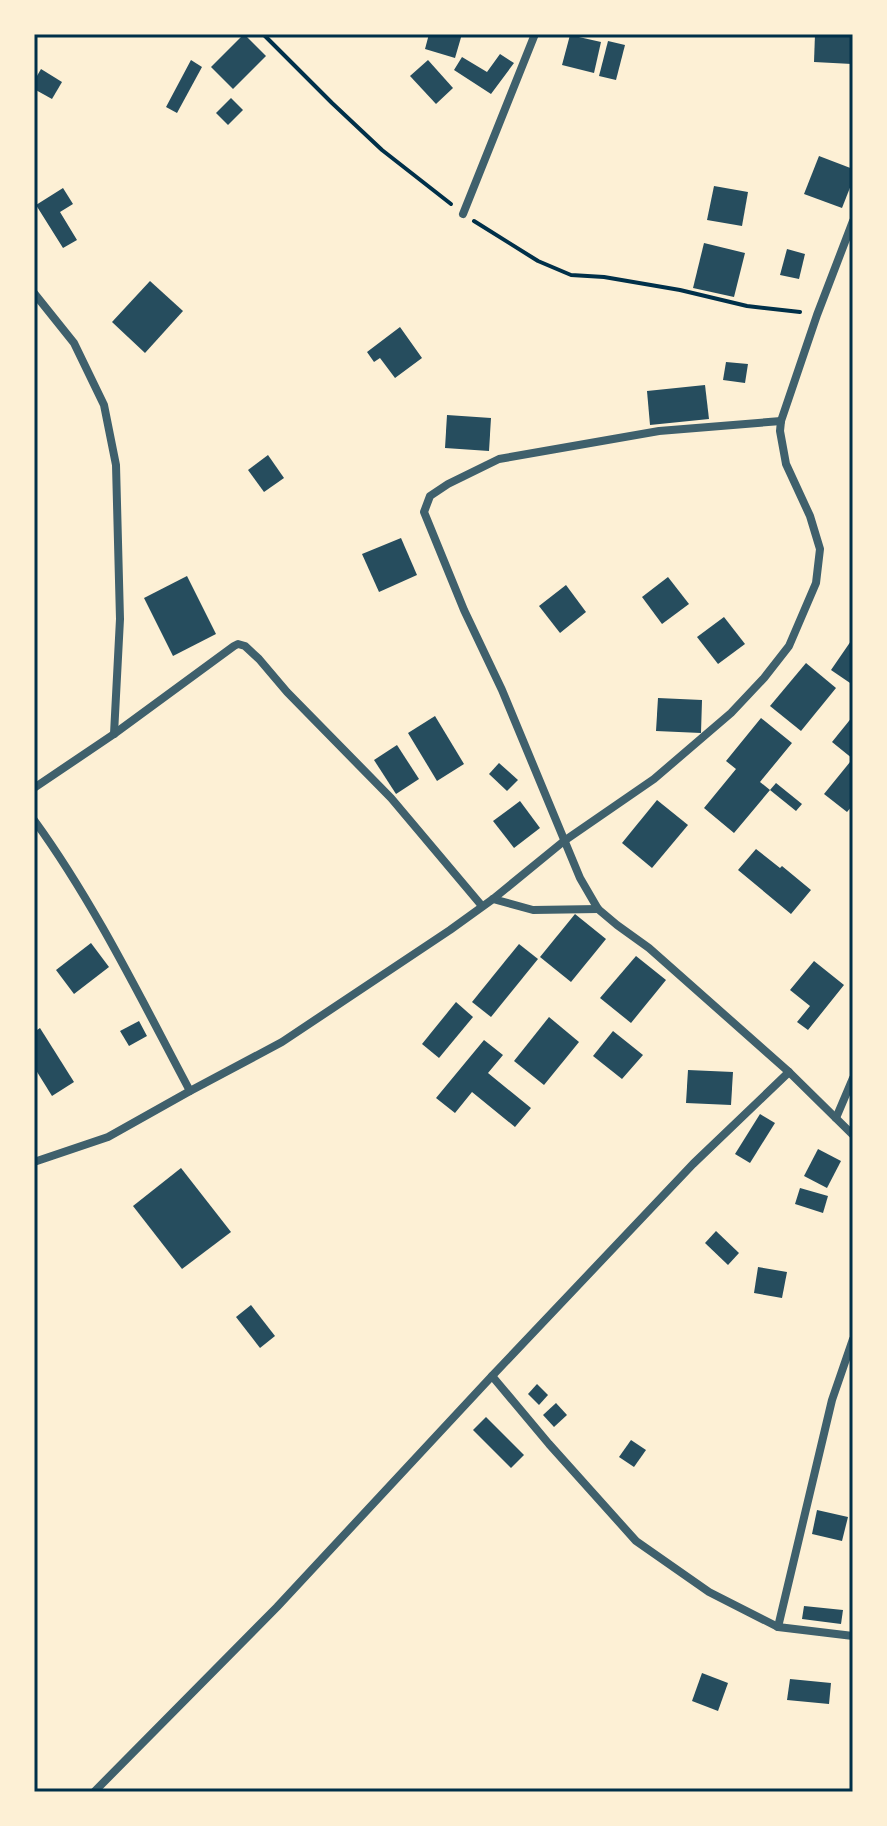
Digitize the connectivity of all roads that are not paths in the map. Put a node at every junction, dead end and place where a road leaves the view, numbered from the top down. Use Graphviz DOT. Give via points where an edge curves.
graph roads {
  1 [pos="535,34"];
  2 [pos="463,214"];
  3 [pos="853,221"];
  4 [pos="34,293"];
  5 [pos="781,421"];
  6 [pos="114,734"];
  7 [pos="34,788"];
  8 [pos="34,820"];
  9 [pos="564,841"];
  10 [pos="493,899"];
  11 [pos="482,906"];
  12 [pos="598,909"];
  13 [pos="789,1072"];
  14 [pos="853,1078"];
  15 [pos="190,1091"];
  16 [pos="836,1118"];
  17 [pos="853,1135"];
  18 [pos="34,1162"];
  19 [pos="853,1339"];
  20 [pos="492,1376"];
  21 [pos="778,1627"];
  22 [pos="853,1636"];
  23 [pos="94,1792"];
  1 -- 2 [label="street"];
  3 -- 5 [label="street"];
  4 -- 6 [label="street" via="74,343 104,405 116,465 120,619"];
  5 -- 9 [label="street" via="786,464 820,549 816,583 789,646 731,713 654,779"];
  5 -- 9 [label="street" via="659,431 499,459 430,496 424,512"];
  6 -- 7 [label="street"];
  6 -- 11 [label="street" via="234,646 245,646 391,798"];
  8 -- 15 [label="street" via="113,944"];
  9 -- 10 [label="street"];
  9 -- 12 [label="street"];
  10 -- 11 [label="street"];
  10 -- 12 [label="street" via="533,910"];
  11 -- 15 [label="street" via="282,1042"];
  12 -- 13 [label="street"];
  13 -- 16 [label="street"];
  13 -- 20 [label="street" via="693,1164"];
  14 -- 16 [label="street"];
  15 -- 18 [label="street" via="108,1137"];
  16 -- 17 [label="street"];
  19 -- 21 [label="street" via="832,1400"];
  20 -- 21 [label="street" via="636,1541 709,1592"];
  20 -- 23 [label="street" via="277,1607"];
  21 -- 22 [label="street"];
}
